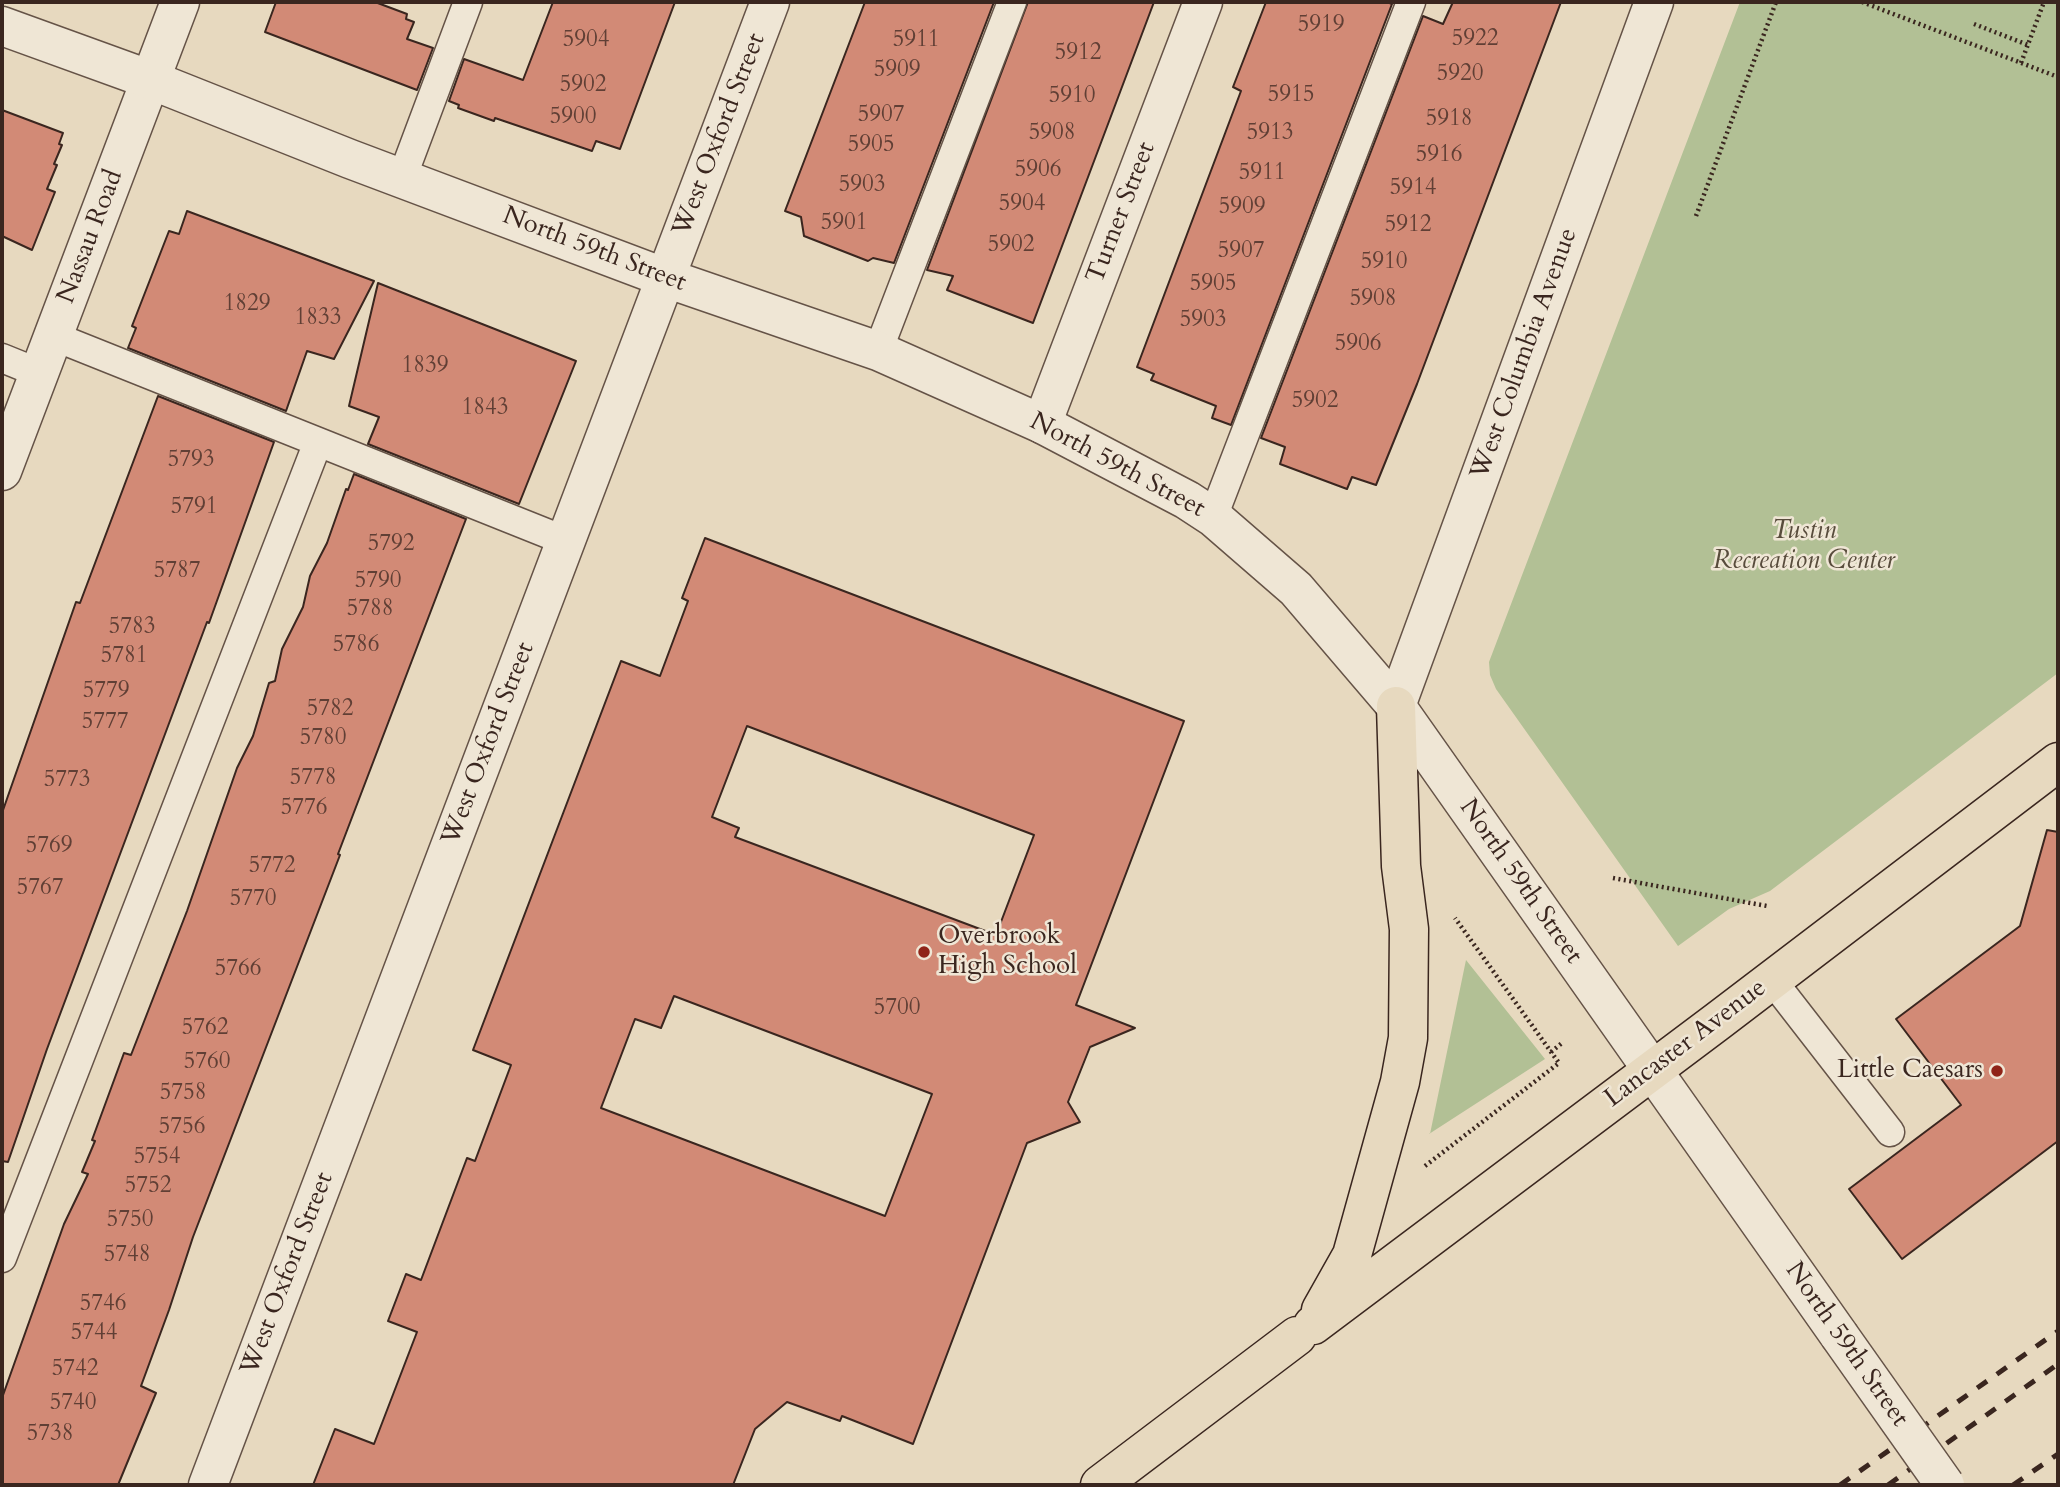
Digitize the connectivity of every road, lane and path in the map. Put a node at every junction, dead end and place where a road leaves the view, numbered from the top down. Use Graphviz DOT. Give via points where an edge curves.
graph roads {
  1 [pos="180,2"];
  2 [pos="468,2"];
  3 [pos="770,2"];
  4 [pos="1012,2"];
  5 [pos="1203,2"];
  6 [pos="1411,2"];
  7 [pos="1654,2"];
  8 [pos="1776,2"];
  9 [pos="1862,2"];
  10 [pos="2044,2"];
  11 [pos="1974,24"];
  12 [pos="2,26"];
  13 [pos="2028,45"];
  14 [pos="2021,63"];
  15 [pos="2058,78"];
  16 [pos="150,80"];
  17 [pos="402,178"];
  18 [pos="1696,216"];
  19 [pos="666,278"];
  20 [pos="53,336"];
  21 [pos="878,351"];
  22 [pos="2,358"];
  23 [pos="39,373"];
  24 [pos="1042,424"];
  25 [pos="318,442"];
  26 [pos="2,471"];
  27 [pos="1213,517"];
  28 [pos="566,541"];
  29 [pos="1396,706"];
  30 [pos="2058,762"];
  31 [pos="1614,878"];
  32 [pos="1767,906"];
  33 [pos="1453,916"];
  34 [pos="1772,980"];
  35 [pos="1562,1043"];
  36 [pos="1551,1052"];
  37 [pos="1652,1071"];
  38 [pos="1890,1132"];
  39 [pos="1422,1168"];
  40 [pos="4,1244"];
  41 [pos="1305,1330"];
  42 [pos="208,1485"];
  43 [pos="1100,1485"];
  44 [pos="1945,1485"];
  1 -- 16 [label="street, Nassau Road"];
  2 -- 17 [label="lane"];
  3 -- 19 [label="street, West Oxford Street"];
  4 -- 21 [label="lane"];
  5 -- 24 [label="street, Turner Street"];
  6 -- 27 [label="lane"];
  7 -- 29 [label="street, West Columbia Avenue"];
  8 -- 18 [label="path"];
  9 -- 14 [label="path"];
  10 -- 13 [label="path"];
  11 -- 13 [label="path"];
  12 -- 16 [label="street, North 59th Street"];
  13 -- 14 [label="path"];
  14 -- 15 [label="path"];
  16 -- 17 [label="street, North 59th Street"];
  16 -- 20 [label="street, Nassau Road"];
  17 -- 19 [label="street, North 59th Street"];
  19 -- 21 [label="street, North 59th Street"];
  19 -- 28 [label="street, West Oxford Street"];
  20 -- 23 [label="street, Nassau Road"];
  20 -- 25 [label="lane"];
  21 -- 24 [label="street, North 59th Street"];
  22 -- 23 [label="lane"];
  23 -- 26 [label="street, Nassau Road"];
  24 -- 27 [label="street, North 59th Street"];
  25 -- 28 [label="lane"];
  25 -- 40 [label="lane"];
  27 -- 29 [label="street, North 59th Street" via="1296,589"];
  28 -- 42 [label="street, West Oxford Street"];
  29 -- 37 [label="street, North 59th Street"];
  29 -- 41 [label="highway" via="1401,866 1409,929 1408,1038 1401,1082 1352,1255"];
  30 -- 34 [label="highway, Lancaster Avenue"];
  31 -- 32 [label="path"];
  33 -- 36 [label="path"];
  34 -- 37 [label="highway, Lancaster Avenue"];
  34 -- 38 [label="lane"];
  35 -- 36 [label="path"];
  36 -- 39 [label="path" via="1559,1063"];
  37 -- 41 [label="highway, Lancaster Avenue"];
  37 -- 44 [label="street, North 59th Street, bridge"];
  41 -- 43 [label="highway, Lancaster Avenue"];
}
